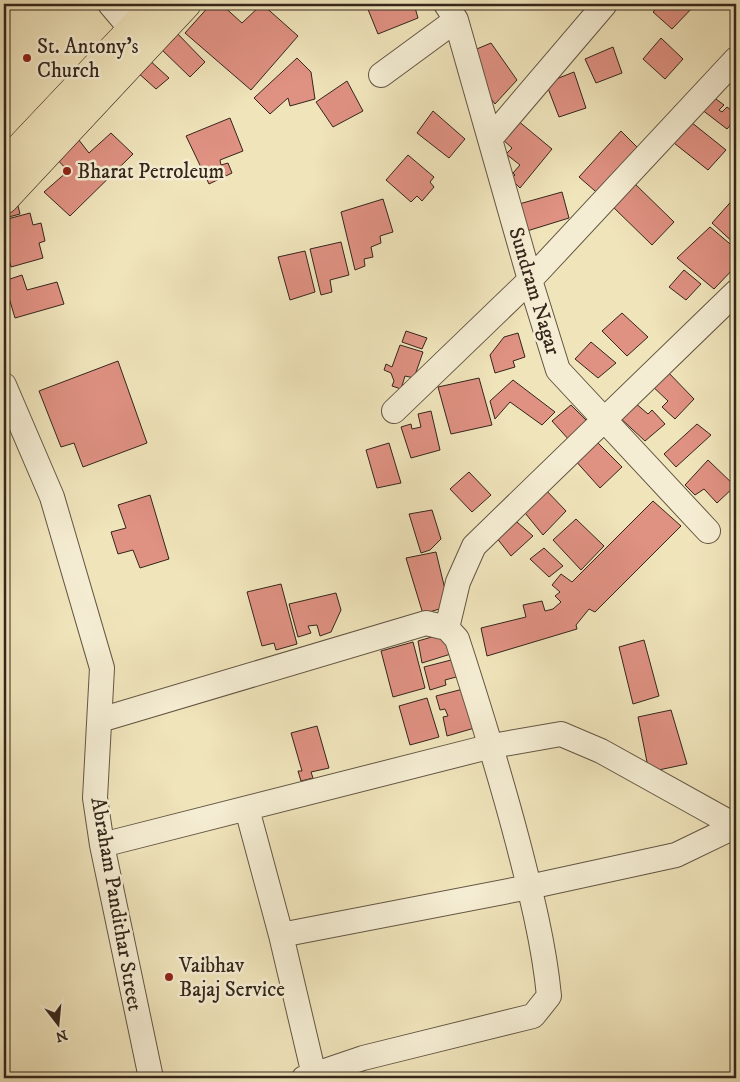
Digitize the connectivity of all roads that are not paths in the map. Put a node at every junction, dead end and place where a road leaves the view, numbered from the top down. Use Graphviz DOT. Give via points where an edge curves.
graph roads {
  1 [pos="110,4"];
  2 [pos="155,4"];
  3 [pos="187,4"];
  4 [pos="606,4"];
  5 [pos="451,12"];
  6 [pos="132,30"];
  7 [pos="736,58"];
  8 [pos="381,75"];
  9 [pos="490,139"];
  10 [pos="4,164"];
  11 [pos="4,200"];
  12 [pos="530,280"];
  13 [pos="736,292"];
  14 [pos="4,385"];
  15 [pos="394,410"];
  16 [pos="605,420"];
  17 [pos="708,531"];
  18 [pos="447,628"];
  19 [pos="100,720"];
  20 [pos="492,746"];
  21 [pos="247,809"];
  22 [pos="736,826"];
  23 [pos="102,845"];
  24 [pos="530,887"];
  25 [pos="281,935"];
  26 [pos="309,1077"];
  27 [pos="151,1078"];
  1 -- 6 [label="street"];
  2 -- 6 [label="main road"];
  3 -- 11 [label="main road"];
  4 -- 9 [label="street"];
  5 -- 8 [label="street"];
  5 -- 9 [label="street, Sundram Nagar"];
  6 -- 10 [label="main road"];
  7 -- 12 [label="street"];
  9 -- 12 [label="street, Sundram Nagar"];
  12 -- 15 [label="street"];
  12 -- 16 [label="street, Sundram Nagar" via="558,370"];
  13 -- 16 [label="street"];
  14 -- 19 [label="street, Abraham Pandithar Street" via="52,497 102,668"];
  16 -- 17 [label="street, Sundram Nagar"];
  16 -- 18 [label="street" via="474,546 458,582"];
  18 -- 19 [label="street" via="426,623"];
  18 -- 20 [label="street" via="457,639"];
  19 -- 23 [label="street, Abraham Pandithar Street" via="95,798"];
  20 -- 21 [label="street"];
  20 -- 22 [label="street" via="561,734 601,751"];
  20 -- 24 [label="street"];
  21 -- 23 [label="street"];
  21 -- 25 [label="street"];
  22 -- 24 [label="street" via="676,855"];
  23 -- 27 [label="street, Abraham Pandithar Street"];
  24 -- 25 [label="street"];
  24 -- 26 [label="street" via="549,996 533,1016 363,1058"];
  25 -- 26 [label="street"];
}
